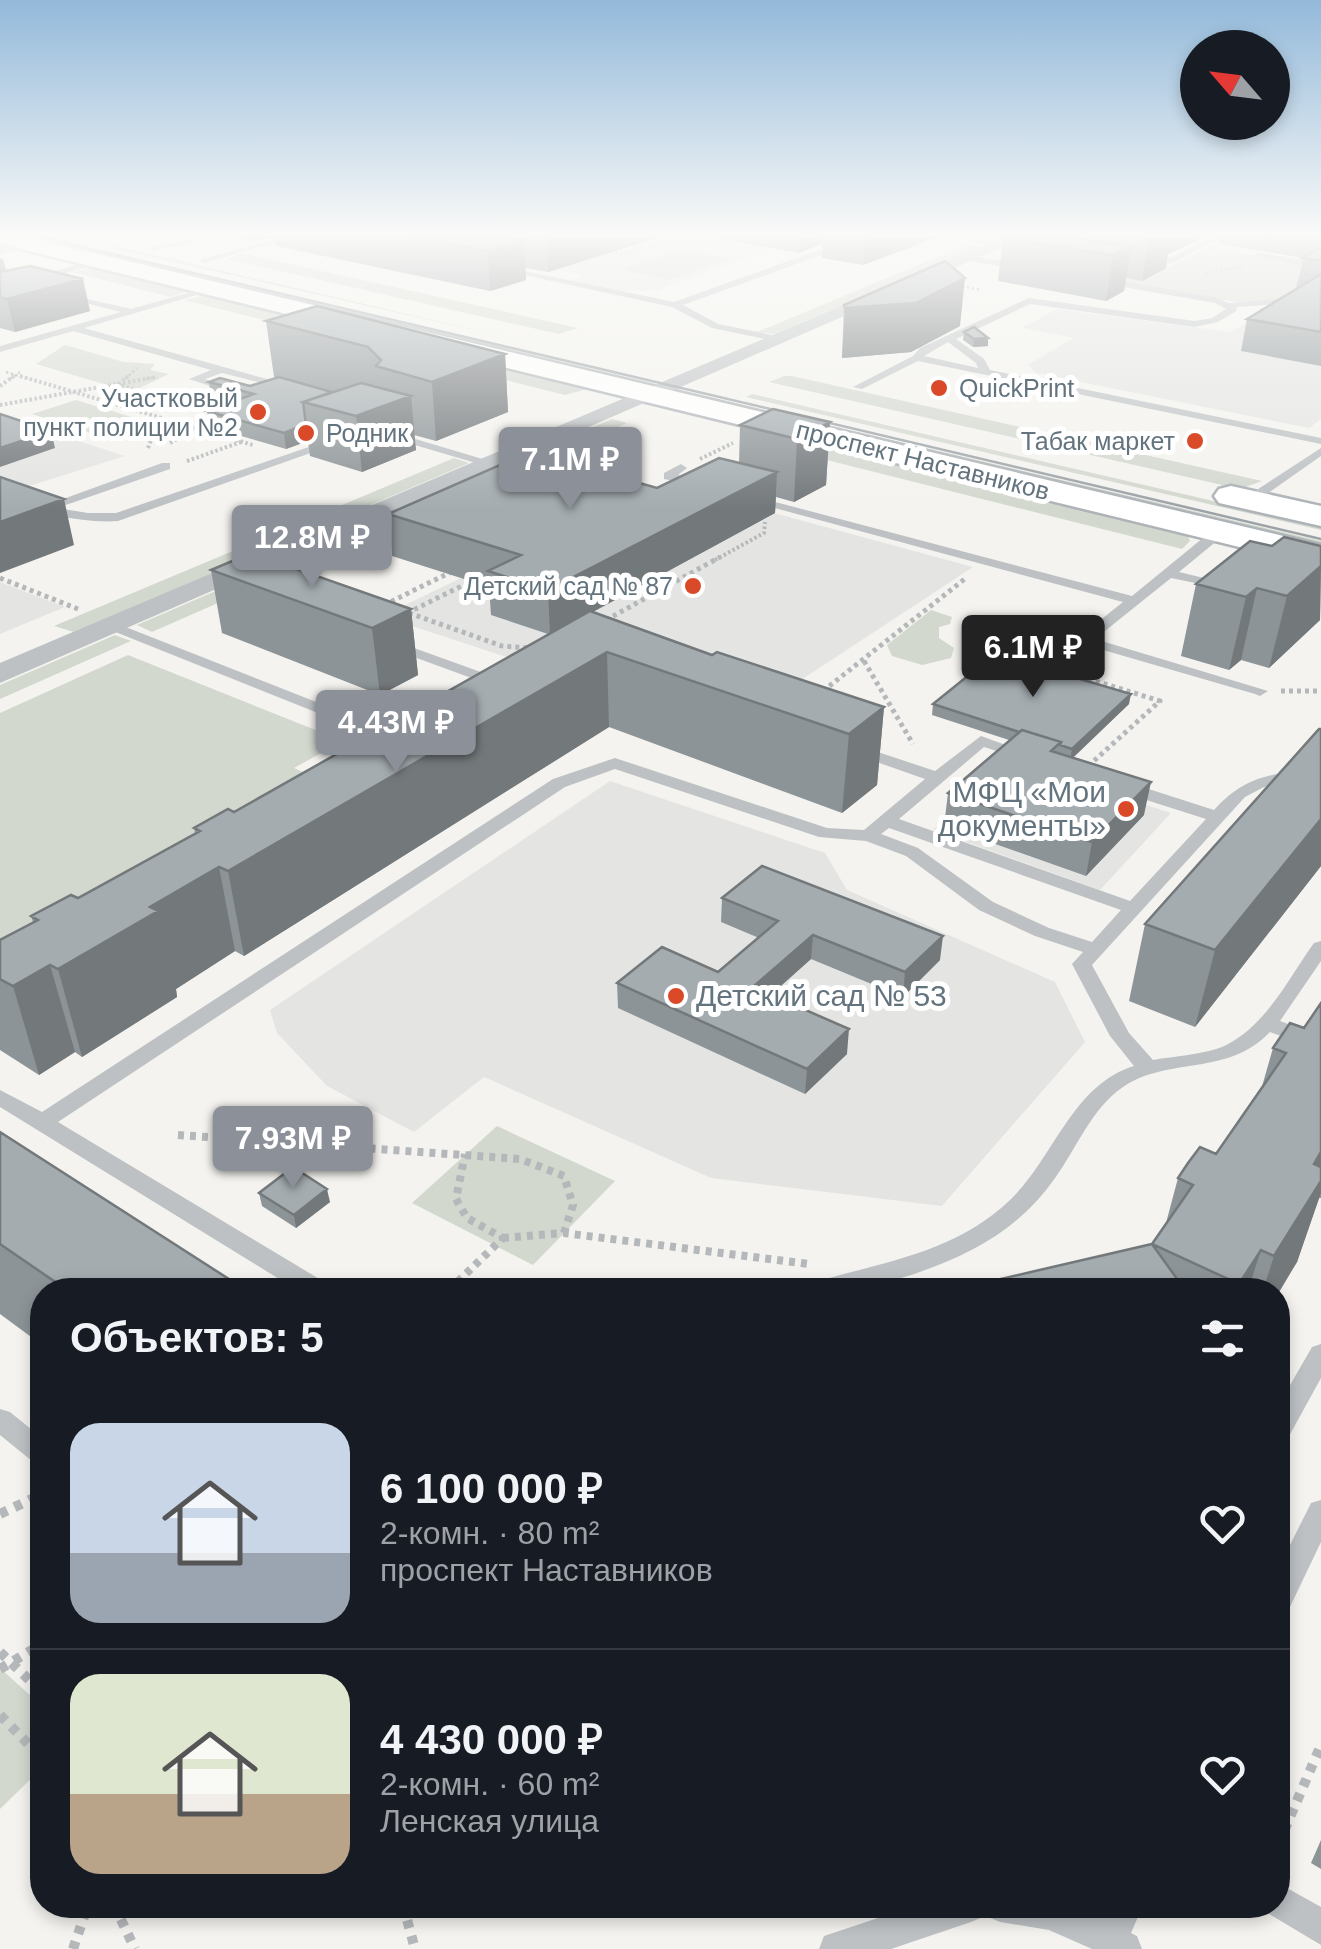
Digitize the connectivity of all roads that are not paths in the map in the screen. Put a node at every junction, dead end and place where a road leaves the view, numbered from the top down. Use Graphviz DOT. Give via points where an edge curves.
graph roads {
  1 [pos="76,327"];
  2 [pos="401,327"];
  3 [pos="720,327"];
  4 [pos="807,327"];
  5 [pos="973,327"];
  6 [pos="72,328"];
  7 [pos="949,338"];
  8 [pos="779,339"];
  9 [pos="1,348"];
  10 [pos="916,358"];
  11 [pos="218,368"];
  12 [pos="986,372"];
  13 [pos="699,374"];
  14 [pos="654,379"];
  15 [pos="744,384"];
  16 [pos="280,386"];
  17 [pos="312,394"];
  18 [pos="854,401"];
  19 [pos="367,428"];
  20 [pos="352,434"];
  21 [pos="1321,441"];
  22 [pos="1321,451"];
  23 [pos="1305,462"];
  24 [pos="490,464"];
  25 [pos="1321,465"];
  26 [pos="166,466"];
  27 [pos="680,468"];
  28 [pos="1193,487"];
  29 [pos="1250,500"];
  30 [pos="0,507"];
  31 [pos="48,508"];
  32 [pos="1321,516"];
  33 [pos="1220,532"];
  34 [pos="1321,556"];
  35 [pos="1168,572"];
  36 [pos="1245,592"];
  37 [pos="1134,601"];
  38 [pos="369,612"];
  39 [pos="113,626"];
  40 [pos="0,674"];
  41 [pos="1260,691"];
  42 [pos="524,692"];
  43 [pos="378,732"];
  44 [pos="408,744"];
  45 [pos="352,746"];
  46 [pos="846,746"];
  47 [pos="1048,762"];
  48 [pos="1321,772"];
  49 [pos="1081,773"];
  50 [pos="937,778"];
  51 [pos="1218,816"];
  52 [pos="887,821"];
  53 [pos="868,836"];
  54 [pos="1132,908"];
  55 [pos="1321,948"];
  56 [pos="1094,949"];
  57 [pos="1266,1022"];
  58 [pos="1321,1044"];
  59 [pos="1147,1067"];
  60 [pos="0,1098"];
  61 [pos="41,1123"];
  62 [pos="297,1278"];
  63 [pos="863,1278"];
  64 [pos="1321,1354"];
  65 [pos="1290,1409"];
  66 [pos="0,1420"];
  67 [pos="30,1443"];
  68 [pos="1321,1512"];
  69 [pos="1290,1575"];
  70 [pos="1290,1908"];
  71 [pos="932,1918"];
  72 [pos="1059,1918"];
  73 [pos="1123,1918"];
  74 [pos="1321,1927"];
  75 [pos="1117,1944"];
  76 [pos="838,1949"];
  1 -- 6 [label="lane"];
  2 -- 14 [label="main road, проспект Наставников"];
  3 -- 8 [label="lane"];
  4 -- 8 [label="street"];
  5 -- 7 [label="lane"];
  6 -- 9 [label="lane"];
  6 -- 11 [label="lane"];
  7 -- 10 [label="lane"];
  7 -- 12 [label="lane"];
  8 -- 13 [label="street"];
  10 -- 12 [label="lane"];
  10 -- 18 [label="lane"];
  11 -- 16 [label="lane"];
  11 -- 16 [label="lane" via="194,379 251,396"];
  12 -- 21 [label="lane"];
  13 -- 14 [label="main road, проспект Наставников"];
  13 -- 15 [label="main road, проспект Наставников"];
  14 -- 24 [label="street"];
  14 -- 33 [label="main road, проспект Наставников"];
  16 -- 17 [label="lane"];
  19 -- 24 [label="lane"];
  20 -- 31 [label="lane" via="118,517 90,522"];
  22 -- 23 [label="lane"];
  23 -- 25 [label="lane"];
  23 -- 29 [label="lane"];
  24 -- 39 [label="street"];
  26 -- 31 [label="lane"];
  27 -- 37 [label="lane" via="668,476"];
  28 -- 29 [label="main road"];
  29 -- 32 [label="main road"];
  30 -- 31 [label="lane"];
  33 -- 34 [label="main road, проспект Наставников"];
  33 -- 35 [label="lane"];
  35 -- 36 [label="lane"];
  35 -- 37 [label="lane"];
  37 -- 41 [label="lane" via="1084,640"];
  38 -- 42 [label="lane" via="362,633"];
  39 -- 40 [label="street"];
  39 -- 43 [label="lane"];
  43 -- 44 [label="lane"];
  43 -- 45 [label="lane"];
  46 -- 50 [label="lane"];
  47 -- 50 [label="lane" via="981,741"];
  48 -- 51 [label="lane" via="1259,783"];
  49 -- 51 [label="lane"];
  50 -- 52 [label="lane"];
  51 -- 54 [label="lane"];
  52 -- 53 [label="lane"];
  52 -- 54 [label="lane"];
  53 -- 56 [label="lane" via="912,852 986,906"];
  53 -- 61 [label="lane" via="824,833 616,764 559,783"];
  54 -- 56 [label="lane"];
  55 -- 57 [label="lane"];
  56 -- 59 [label="lane" via="1082,964 1120,1036"];
  57 -- 58 [label="lane"];
  57 -- 59 [label="lane" via="1243,1045"];
  59 -- 63 [label="lane" via="1103,1092 1007,1221 963,1250"];
  60 -- 61 [label="lane"];
  61 -- 62 [label="lane"];
  64 -- 65 [label="lane"];
  66 -- 67 [label="lane"];
  68 -- 69 [label="lane"];
  70 -- 74 [label="lane"];
  71 -- 76 [label="lane"];
  72 -- 75 [label="lane"];
  73 -- 75 [label="lane"];
}
